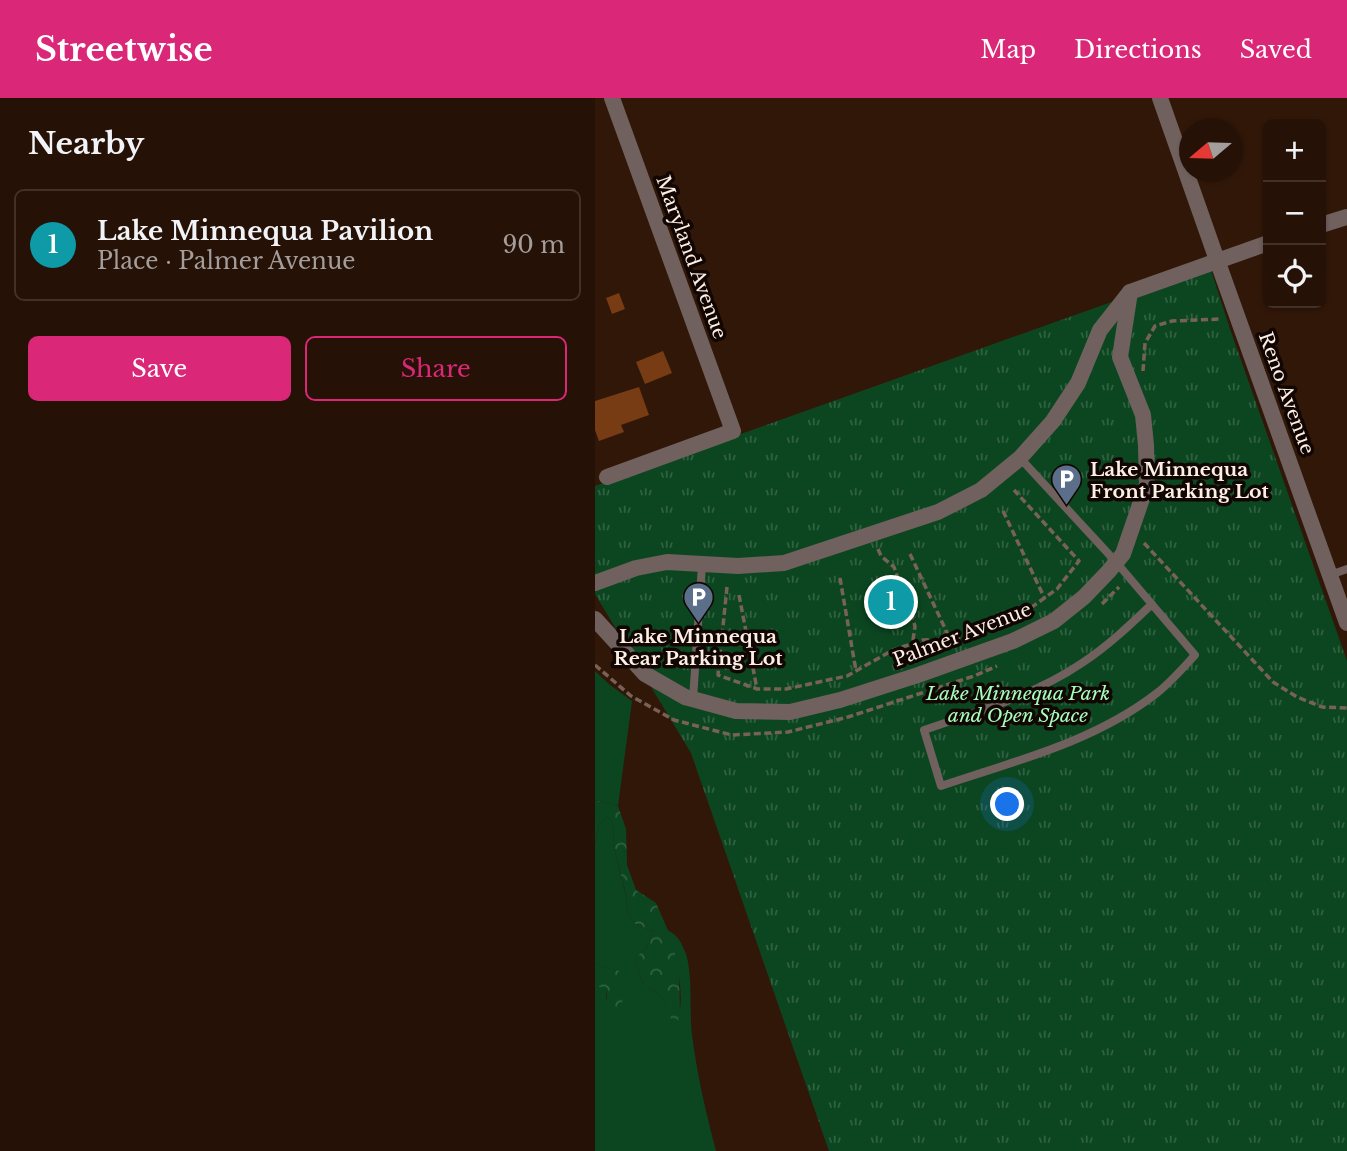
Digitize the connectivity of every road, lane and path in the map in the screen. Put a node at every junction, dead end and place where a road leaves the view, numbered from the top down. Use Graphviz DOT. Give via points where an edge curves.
graph roads {
  1 [pos="612,98"];
  2 [pos="1160,98"];
  3 [pos="1347,217"];
  4 [pos="1326,223"];
  5 [pos="1263,245"];
  6 [pos="1217,260"];
  7 [pos="1129,292"];
  8 [pos="1237,318"];
  9 [pos="1143,372"];
  10 [pos="1020,458"];
  11 [pos="607,477"];
  12 [pos="1014,490"];
  13 [pos="1003,511"];
  14 [pos="1149,533"];
  15 [pos="873,534"];
  16 [pos="910,554"];
  17 [pos="1117,562"];
  18 [pos="702,565"];
  19 [pos="1347,569"];
  20 [pos="1330,575"];
  21 [pos="1128,576"];
  22 [pos="841,578"];
  23 [pos="595,583"];
  24 [pos="727,587"];
  25 [pos="739,595"];
  26 [pos="1045,599"];
  27 [pos="1152,604"];
  28 [pos="1100,606"];
  29 [pos="595,619"];
  30 [pos="1347,623"];
  31 [pos="950,639"];
  32 [pos="912,643"];
  33 [pos="595,665"];
  34 [pos="998,666"];
  35 [pos="856,671"];
  36 [pos="918,675"];
  37 [pos="757,689"];
  38 [pos="925,692"];
  39 [pos="693,699"];
  40 [pos="1347,708"];
  1 -- 11 [label="street, Maryland Avenue" via="733,431"];
  2 -- 6 [label="street, Reno Avenue"];
  3 -- 4 [label="street"];
  5 -- 6 [label="street"];
  6 -- 7 [label="street"];
  6 -- 8 [label="street, Reno Avenue"];
  7 -- 10 [label="street" via="1100,330 1078,383"];
  7 -- 17 [label="street, Palmer Avenue" via="1120,357 1143,415 1147,484"];
  8 -- 9 [label="path" via="1155,326 1145,343"];
  8 -- 20 [label="street, Reno Avenue"];
  10 -- 15 [label="street" via="981,490 938,512"];
  10 -- 17 [label="lane"];
  12 -- 26 [label="path" via="1079,561"];
  13 -- 26 [label="path"];
  14 -- 40 [label="path" via="1145,543 1273,682 1322,708"];
  15 -- 18 [label="street" via="784,564"];
  15 -- 32 [label="path" via="881,556 894,567 915,626"];
  16 -- 31 [label="path"];
  17 -- 21 [label="lane"];
  17 -- 36 [label="street, Palmer Avenue" via="1054,621 1013,642"];
  18 -- 23 [label="street" via="667,562"];
  18 -- 39 [label="lane"];
  19 -- 20 [label="lane"];
  20 -- 30 [label="street, Reno Avenue"];
  21 -- 27 [label="lane"];
  21 -- 28 [label="path"];
  22 -- 35 [label="path"];
  24 -- 37 [label="path" via="718,675"];
  25 -- 37 [label="path"];
  26 -- 31 [label="path" via="975,633"];
  27 -- 27 [label="lane" via="1195,655 1158,692 1118,719 1066,744 941,786 924,730 1051,681 1106,646"];
  29 -- 39 [label="street, Palmer Avenue" via="645,674"];
  31 -- 32 [label="path"];
  32 -- 35 [label="path"];
  32 -- 36 [label="path"];
  33 -- 38 [label="path" via="631,696 674,720 732,735 788,732"];
  34 -- 38 [label="path"];
  35 -- 37 [label="path" via="786,689"];
  36 -- 38 [label="path"];
  36 -- 39 [label="street, Palmer Avenue" via="790,712 736,711"];
}
